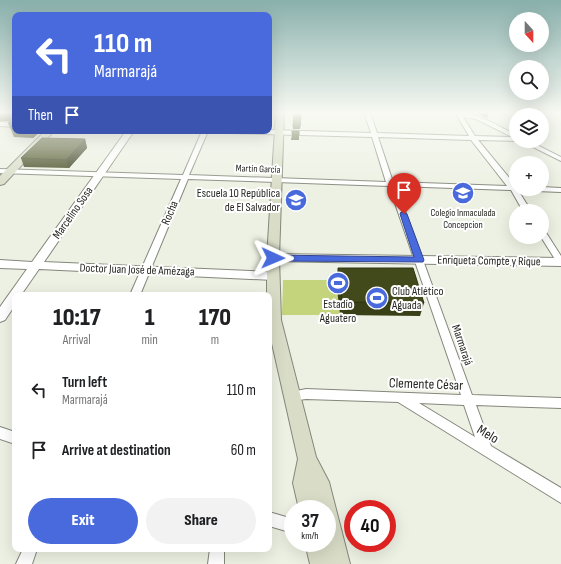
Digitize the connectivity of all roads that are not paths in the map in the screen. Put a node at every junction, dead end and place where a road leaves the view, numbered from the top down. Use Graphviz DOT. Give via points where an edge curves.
graph roads {
  1 [pos="42,138"];
  2 [pos="125,138"];
  3 [pos="202,138"];
  4 [pos="279,138"];
  5 [pos="375,138"];
  6 [pos="473,138"];
  7 [pos="538,148"];
  8 [pos="561,159"];
  9 [pos="5,172"];
  10 [pos="100,174"];
  11 [pos="185,177"];
  12 [pos="276,180"];
  13 [pos="0,182"];
  14 [pos="509,182"];
  15 [pos="392,185"];
  16 [pos="509,188"];
  17 [pos="549,190"];
  18 [pos="561,190"];
  19 [pos="549,244"];
  20 [pos="273,258"];
  21 [pos="420,260"];
  22 [pos="561,262"];
  23 [pos="0,264"];
  24 [pos="36,266"];
  25 [pos="146,270"];
  26 [pos="273,276"];
  27 [pos="17,292"];
  28 [pos="136,292"];
  29 [pos="12,299"];
  30 [pos="0,317"];
  31 [pos="290,396"];
  32 [pos="400,398"];
  33 [pos="468,400"];
  34 [pos="561,403"];
  35 [pos="0,433"];
  36 [pos="12,437"];
  37 [pos="486,450"];
  38 [pos="307,460"];
  39 [pos="561,496"];
  40 [pos="307,500"];
  41 [pos="324,500"];
  42 [pos="272,520"];
  43 [pos="284,523"];
  44 [pos="29,552"];
  45 [pos="217,552"];
  46 [pos="318,552"];
  47 [pos="336,552"];
  48 [pos="24,564"];
  49 [pos="216,564"];
  50 [pos="321,564"];
  51 [pos="339,564"];
  1 -- 9 [label="main road"];
  2 -- 10 [label="street, Marcelino Sosa"];
  3 -- 11 [label="street, Rocha"];
  4 -- 12 [label="main road"];
  5 -- 15 [label="street, Marmarajá" via="388,180"];
  6 -- 14 [label="street"];
  7 -- 8 [label="street"];
  9 -- 10 [label="street, Martín García"];
  9 -- 13 [label="main road"];
  10 -- 11 [label="street, Martín García"];
  10 -- 24 [label="street, Marcelino Sosa"];
  11 -- 12 [label="street, Martín García"];
  11 -- 25 [label="street, Rocha"];
  12 -- 15 [label="street, Martín García"];
  12 -- 20 [label="main road"];
  15 -- 16 [label="street, Martín García"];
  15 -- 21 [label="street, Marmarajá"];
  17 -- 18 [label="street"];
  19 -- 22 [label="street"];
  20 -- 21 [label="street, Enriqueta Compte y Rique"];
  20 -- 26 [label="main road"];
  21 -- 22 [label="street, Enriqueta Compte y Rique"];
  21 -- 33 [label="street, Marmarajá"];
  23 -- 24 [label="street, Doctor Juan José de Amézaga"];
  24 -- 25 [label="street, Doctor Juan José de Amézaga"];
  24 -- 27 [label="street, Marcelino Sosa"];
  25 -- 26 [label="street, Doctor Juan José de Amézaga"];
  25 -- 28 [label="street, Rocha"];
  26 -- 31 [label="main road" via="274,320"];
  29 -- 30 [label="street, Marcelino Sosa"];
  31 -- 32 [label="street, Clemente César" via="306,394"];
  31 -- 38 [label="main road"];
  32 -- 33 [label="street, Clemente César"];
  32 -- 37 [label="street, Melo"];
  33 -- 34 [label="street, Clemente César"];
  33 -- 37 [label="street, Marmarajá"];
  35 -- 36 [label="street"];
  37 -- 39 [label="street, Melo"];
  38 -- 40 [label="main road" via="303,483"];
  38 -- 41 [label="main road" via="319,482"];
  42 -- 43 [label="street"];
  44 -- 48 [label="street"];
  45 -- 49 [label="street"];
  46 -- 50 [label="main road"];
  47 -- 51 [label="main road"];
}
